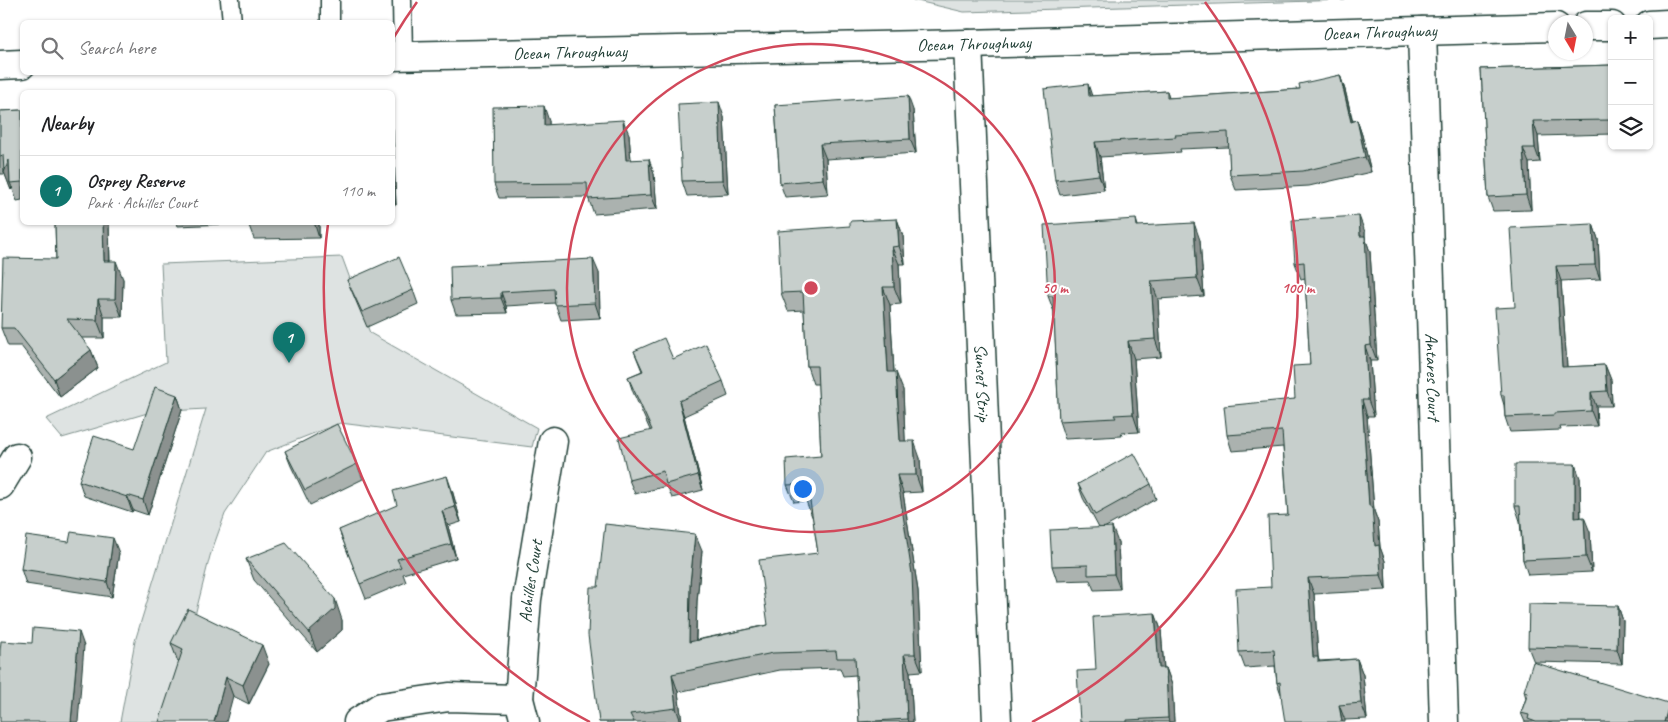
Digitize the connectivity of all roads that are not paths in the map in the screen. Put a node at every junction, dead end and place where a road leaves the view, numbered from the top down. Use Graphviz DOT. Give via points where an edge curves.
graph roads {
  1 [pos="230,0"];
  2 [pos="330,0"];
  3 [pos="402,0"];
  4 [pos="232,20"];
  5 [pos="330,20"];
  6 [pos="1668,24"];
  7 [pos="1653,25"];
  8 [pos="1593,26"];
  9 [pos="1608,26"];
  10 [pos="1548,27"];
  11 [pos="1422,31"];
  12 [pos="968,44"];
  13 [pos="398,56"];
  14 [pos="0,64"];
  15 [pos="20,64"];
  16 [pos="553,441"];
  17 [pos="17,457"];
  18 [pos="0,485"];
  19 [pos="522,711"];
  20 [pos="358,722"];
  21 [pos="997,722"];
  22 [pos="1444,722"];
  1 -- 4 [label="lane"];
  2 -- 5 [label="lane"];
  3 -- 13 [label="lane"];
  6 -- 7 [label="street"];
  8 -- 9 [label="street"];
  10 -- 11 [label="street, Ocean Throughway"];
  11 -- 12 [label="street, Ocean Throughway"];
  11 -- 22 [label="street, Antares Court"];
  12 -- 13 [label="street, Ocean Throughway"];
  12 -- 21 [label="street, Sunset Strip"];
  14 -- 15 [label="street"];
  16 -- 19 [label="street, Achilles Court" via="527,599"];
  17 -- 18 [label="street"];
  19 -- 20 [label="street" via="449,697 381,707"];
}
